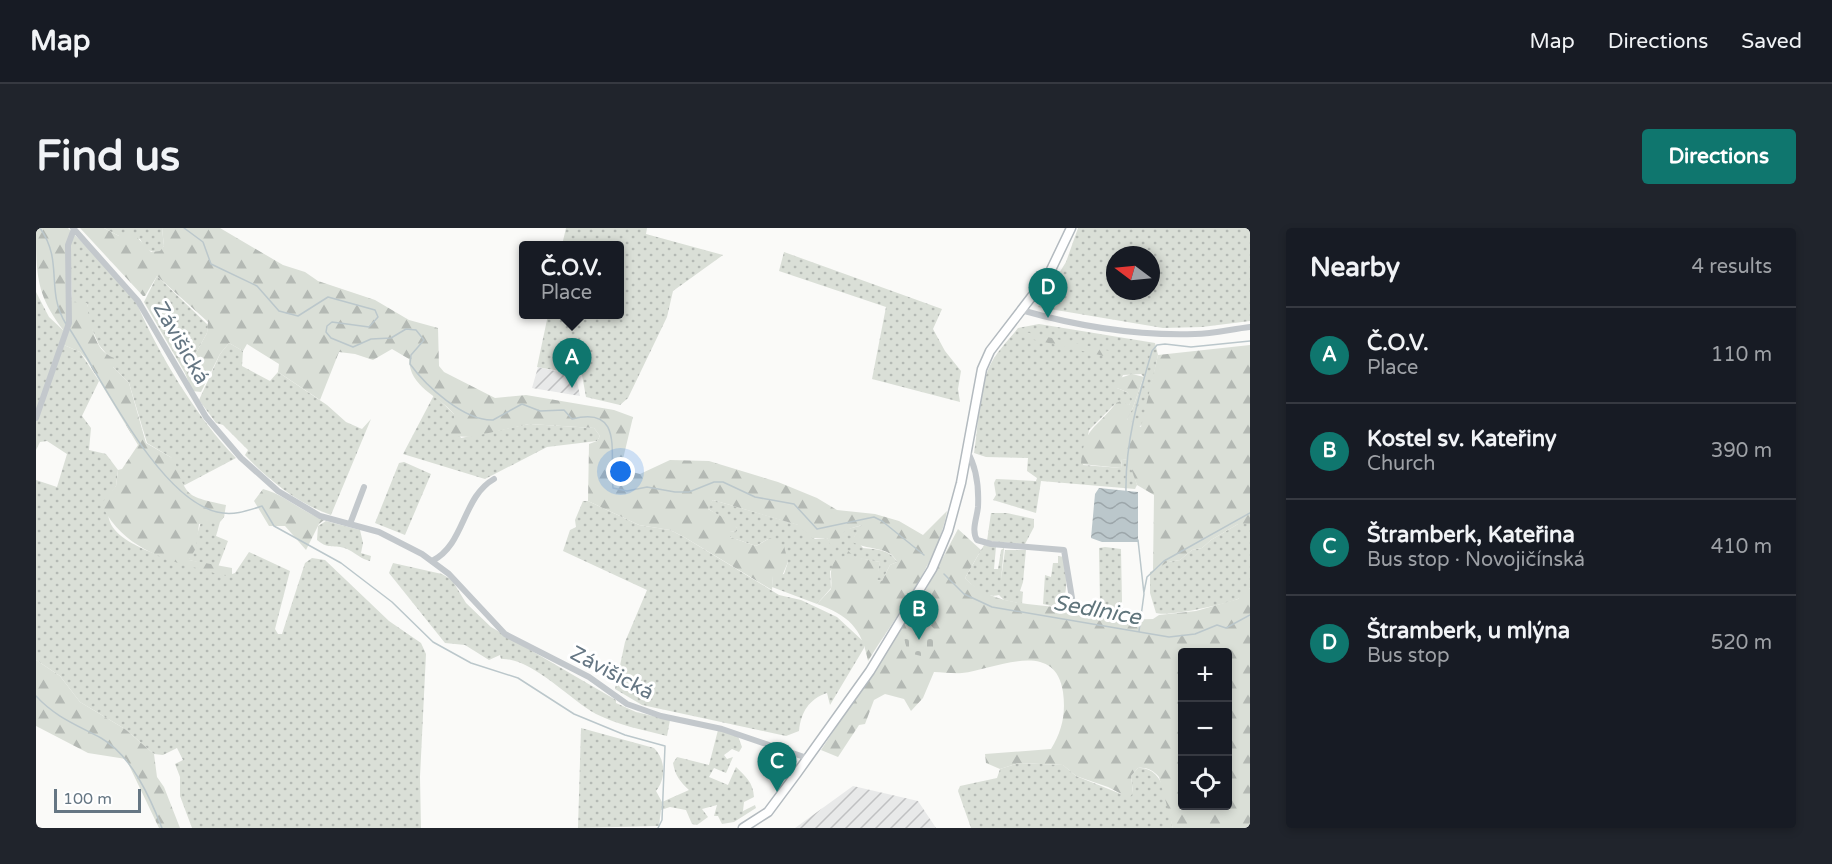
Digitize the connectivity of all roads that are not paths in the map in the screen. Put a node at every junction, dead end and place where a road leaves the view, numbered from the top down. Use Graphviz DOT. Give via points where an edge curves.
graph roads {
  1 [pos="73,228"];
  2 [pos="1071,228"];
  3 [pos="1022,310"];
  4 [pos="1250,327"];
  5 [pos="36,418"];
  6 [pos="967,451"];
  7 [pos="494,479"];
  8 [pos="364,487"];
  9 [pos="350,524"];
  10 [pos="432,561"];
  11 [pos="1120,610"];
  12 [pos="807,758"];
  13 [pos="743,828"];
  1 -- 5 [label="street, Závišická" via="68,245 69,323"];
  1 -- 9 [label="street, Závišická" via="138,301 206,417 241,458 278,491 320,516"];
  2 -- 3 [label="street" via="1053,267"];
  3 -- 4 [label="street" via="1056,320 1153,333 1196,334"];
  3 -- 6 [label="street" via="990,351 982,369"];
  6 -- 11 [label="street" via="978,485 974,531 977,540 1064,550 1073,604 1084,610"];
  6 -- 12 [label="street" via="948,531 932,569 870,671"];
  7 -- 10 [label="street" via="476,495 449,548"];
  8 -- 9 [label="street"];
  9 -- 10 [label="street, Závišická" via="379,532"];
  10 -- 12 [label="street, Závišická" via="505,634 589,677 627,704 722,729"];
  12 -- 13 [label="street" via="768,812"];
}
